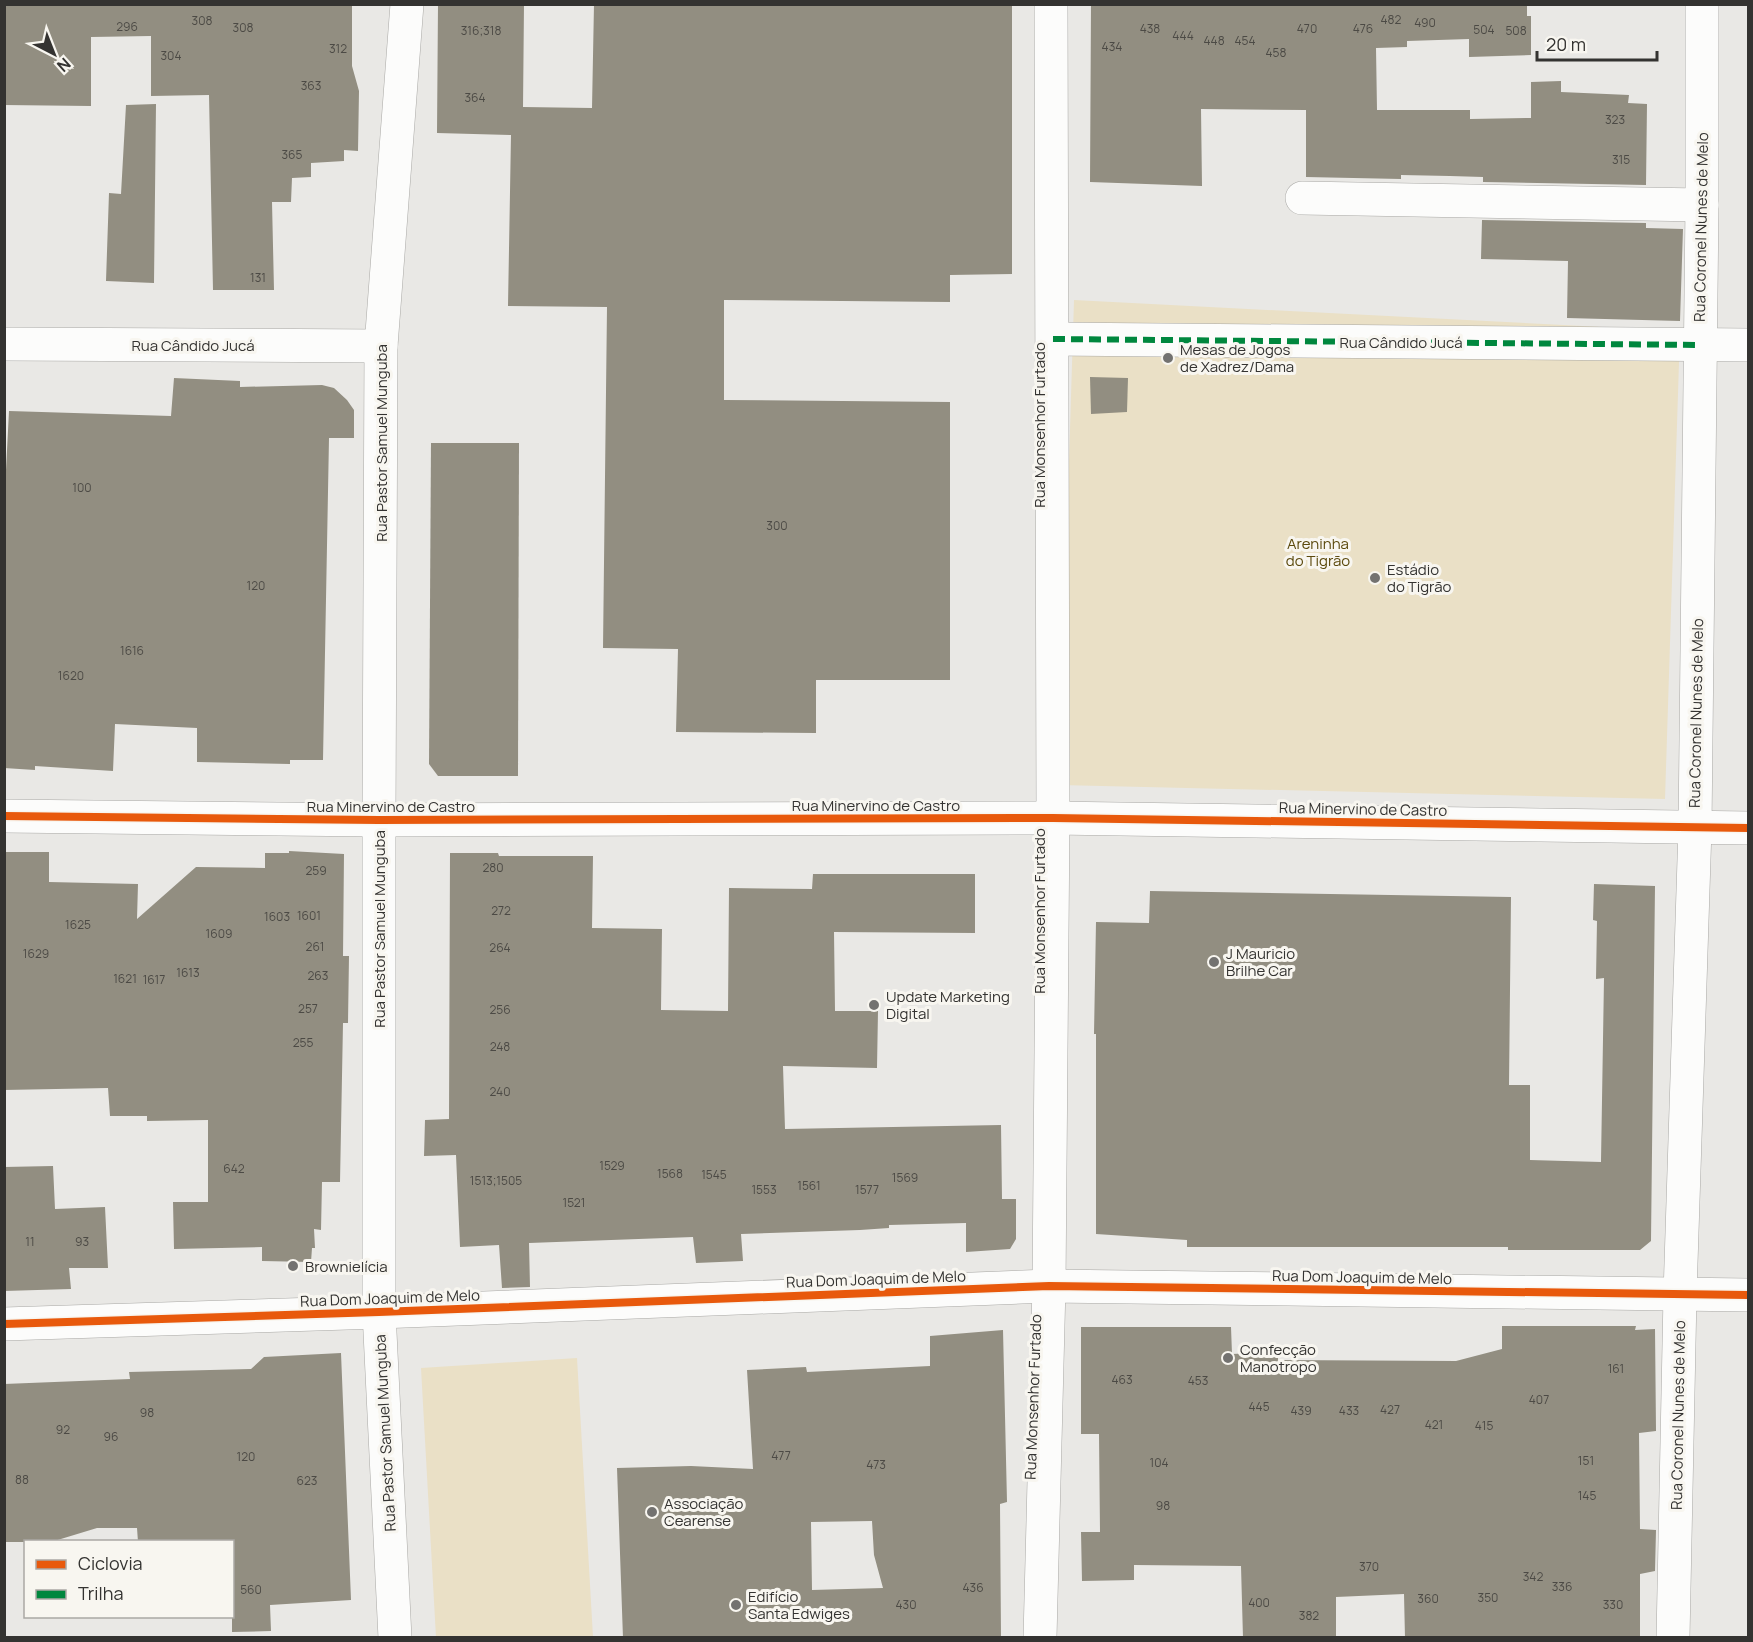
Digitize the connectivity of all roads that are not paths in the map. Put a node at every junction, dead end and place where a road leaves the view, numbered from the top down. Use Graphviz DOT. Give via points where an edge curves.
graph roads {
  1 [pos="407,4"];
  2 [pos="1051,4"];
  3 [pos="1702,4"];
  4 [pos="1302,198"];
  5 [pos="1702,205"];
  6 [pos="1053,339"];
  7 [pos="4,344"];
  8 [pos="1700,345"];
  9 [pos="1749,345"];
  10 [pos="381,346"];
  11 [pos="4,816"];
  12 [pos="1053,818"];
  13 [pos="378,820"];
  14 [pos="1695,828"];
  15 [pos="1749,828"];
  16 [pos="1049,1286"];
  17 [pos="1680,1295"];
  18 [pos="1749,1295"];
  19 [pos="379,1312"];
  20 [pos="4,1324"];
  21 [pos="395,1638"];
  22 [pos="1040,1638"];
  23 [pos="1673,1638"];
  1 -- 10 [label="street, Rua Pastor Samuel Munguba"];
  2 -- 6 [label="street, Rua Monsenhor Furtado"];
  3 -- 5 [label="street, Rua Coronel Nunes de Melo"];
  4 -- 5 [label="street"];
  5 -- 8 [label="street, Rua Coronel Nunes de Melo"];
  6 -- 8 [label="street, Rua Cândido Jucá"];
  6 -- 12 [label="street, Rua Monsenhor Furtado"];
  7 -- 10 [label="street, Rua Cândido Jucá"];
  8 -- 9 [label="street, Rua Cândido Jucá"];
  8 -- 14 [label="street, Rua Coronel Nunes de Melo"];
  10 -- 13 [label="street, Rua Pastor Samuel Munguba"];
  11 -- 13 [label="street, Rua Minervino de Castro"];
  12 -- 13 [label="street, Rua Minervino de Castro"];
  12 -- 14 [label="street, Rua Minervino de Castro"];
  12 -- 16 [label="street, Rua Monsenhor Furtado"];
  13 -- 19 [label="street, Rua Pastor Samuel Munguba"];
  14 -- 15 [label="street, Rua Minervino de Castro"];
  14 -- 17 [label="street, Rua Coronel Nunes de Melo"];
  16 -- 17 [label="street, Rua Dom Joaquim de Melo"];
  16 -- 19 [label="street, Rua Dom Joaquim de Melo"];
  16 -- 22 [label="street, Rua Monsenhor Furtado"];
  17 -- 18 [label="street, Rua Dom Joaquim de Melo"];
  17 -- 23 [label="street, Rua Coronel Nunes de Melo"];
  19 -- 20 [label="street, Rua Dom Joaquim de Melo"];
  19 -- 21 [label="street, Rua Pastor Samuel Munguba"];
}
